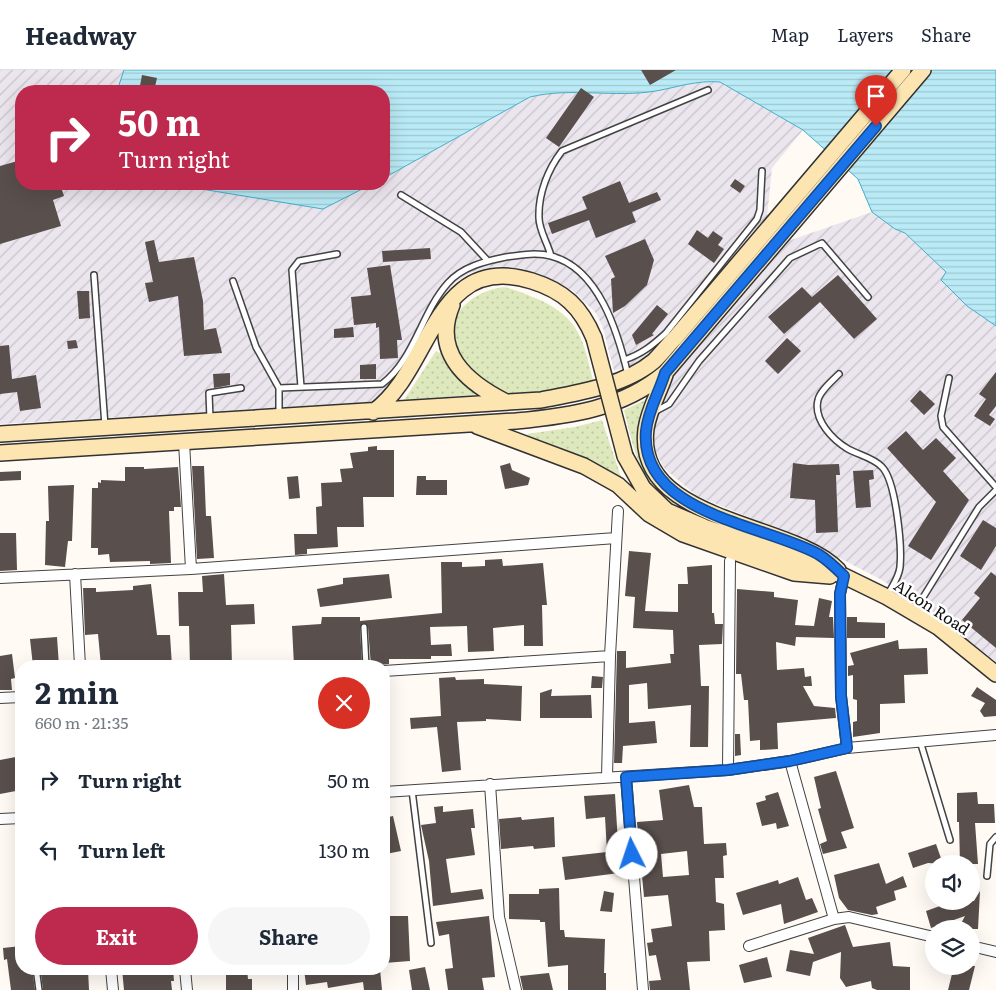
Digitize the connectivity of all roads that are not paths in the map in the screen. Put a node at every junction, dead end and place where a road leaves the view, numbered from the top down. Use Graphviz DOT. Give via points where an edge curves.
graph roads {
  1 [pos="903,70"];
  2 [pos="923,70"];
  3 [pos="708,90"];
  4 [pos="762,171"];
  5 [pos="401,195"];
  6 [pos="337,254"];
  7 [pos="551,256"];
  8 [pos="487,260"];
  9 [pos="94,275"];
  10 [pos="233,281"];
  11 [pos="457,294"];
  12 [pos="868,297"];
  13 [pos="624,360"];
  14 [pos="665,373"];
  15 [pos="839,374"];
  16 [pos="628,375"];
  17 [pos="949,378"];
  18 [pos="301,387"];
  19 [pos="241,388"];
  20 [pos="279,388"];
  21 [pos="506,402"];
  22 [pos="374,412"];
  23 [pos="649,414"];
  24 [pos="279,418"];
  25 [pos="210,422"];
  26 [pos="465,422"];
  27 [pos="106,428"];
  28 [pos="0,434"];
  29 [pos="184,442"];
  30 [pos="0,453"];
  31 [pos="996,488"];
  32 [pos="618,511"];
  33 [pos="616,538"];
  34 [pos="730,561"];
  35 [pos="190,569"];
  36 [pos="75,574"];
  37 [pos="844,576"];
  38 [pos="0,578"];
  39 [pos="887,597"];
  40 [pos="914,612"];
  41 [pos="364,627"];
  42 [pos="610,656"];
  43 [pos="80,660"];
  44 [pos="366,660"];
  45 [pos="390,670"];
  46 [pos="996,674"];
  47 [pos="15,697"];
  48 [pos="0,698"];
  49 [pos="996,735"];
  50 [pos="920,741"];
  51 [pos="847,748"];
  52 [pos="790,761"];
  53 [pos="728,770"];
  54 [pos="626,777"];
  55 [pos="607,778"];
  56 [pos="490,784"];
  57 [pos="412,790"];
  58 [pos="390,792"];
  59 [pos="15,818"];
  60 [pos="0,819"];
  61 [pos="996,837"];
  62 [pos="950,840"];
  63 [pos="987,876"];
  64 [pos="834,919"];
  65 [pos="925,934"];
  66 [pos="431,943"];
  67 [pos="749,946"];
  68 [pos="980,948"];
  69 [pos="996,952"];
  70 [pos="37,975"];
  71 [pos="112,975"];
  72 [pos="186,975"];
  73 [pos="293,975"];
  74 [pos="39,990"];
  75 [pos="113,990"];
  76 [pos="188,990"];
  77 [pos="293,990"];
  78 [pos="516,990"];
  79 [pos="642,990"];
  1 -- 16 [label="main road" via="653,361"];
  2 -- 14 [label="main road"];
  3 -- 7 [label="lane" via="562,151 552,163 543,187 539,219"];
  4 -- 13 [label="lane" via="757,219 666,332 638,356"];
  5 -- 8 [label="lane" via="461,232"];
  6 -- 18 [label="lane" via="299,261 292,270"];
  7 -- 8 [label="lane" via="538,254"];
  7 -- 13 [label="lane" via="580,273 594,289 608,314"];
  8 -- 18 [label="lane" via="449,281 434,300 399,368 382,384"];
  9 -- 27 [label="lane"];
  10 -- 20 [label="lane" via="256,347"];
  11 -- 21 [label="main road" via="446,327 449,353 479,386"];
  11 -- 22 [label="main road" via="439,315 422,351 402,382 386,403"];
  11 -- 37 [label="main road, bridge" via="481,279 515,276 536,282 574,304 586,318 594,338 625,456 643,488 667,511"];
  12 -- 23 [label="lane" via="822,244 790,258 700,361 669,404"];
  13 -- 16 [label="lane"];
  14 -- 23 [label="main road"];
  14 -- 26 [label="main road" via="638,394 587,411 548,418"];
  15 -- 39 [label="lane" via="818,398 817,410 820,421 834,438 882,466 891,479 900,566 898,578"];
  16 -- 21 [label="main road" via="567,395"];
  17 -- 31 [label="lane" via="941,416 942,427"];
  18 -- 20 [label="lane"];
  19 -- 25 [label="lane" via="209,393"];
  20 -- 24 [label="lane"];
  21 -- 22 [label="main road"];
  22 -- 24 [label="main road"];
  23 -- 37 [label="main road" via="646,431 648,456 670,488 714,516 818,554"];
  24 -- 25 [label="main road"];
  25 -- 27 [label="main road"];
  26 -- 29 [label="main road"];
  26 -- 37 [label="main road" via="584,466 618,486 649,514 683,534 794,573"];
  27 -- 28 [label="main road"];
  29 -- 30 [label="main road"];
  29 -- 35 [label="street"];
  31 -- 40 [label="lane" via="979,507"];
  32 -- 33 [label="street"];
  33 -- 35 [label="street"];
  33 -- 42 [label="street"];
  34 -- 53 [label="street"];
  35 -- 36 [label="street"];
  36 -- 38 [label="street"];
  36 -- 43 [label="street"];
  37 -- 39 [label="main road, Alcon Road"];
  37 -- 51 [label="street" via="840,594 841,696"];
  39 -- 40 [label="main road, Alcon Road"];
  40 -- 46 [label="main road, Alcon Road" via="938,627"];
  41 -- 44 [label="lane"];
  42 -- 45 [label="street"];
  42 -- 55 [label="street"];
  47 -- 48 [label="street"];
  49 -- 50 [label="street"];
  50 -- 51 [label="street"];
  50 -- 62 [label="lane"];
  51 -- 52 [label="street"];
  52 -- 53 [label="street"];
  52 -- 64 [label="street"];
  53 -- 54 [label="street"];
  54 -- 55 [label="street"];
  54 -- 79 [label="street"];
  55 -- 56 [label="street"];
  56 -- 57 [label="street"];
  56 -- 78 [label="street" via="499,916"];
  57 -- 58 [label="street"];
  57 -- 66 [label="lane"];
  59 -- 60 [label="street"];
  61 -- 63 [label="lane" via="990,844"];
  64 -- 65 [label="street" via="856,918"];
  64 -- 67 [label="street"];
  68 -- 69 [label="street"];
  70 -- 74 [label="lane"];
  71 -- 75 [label="street"];
  72 -- 76 [label="street"];
  73 -- 77 [label="street"];
}
